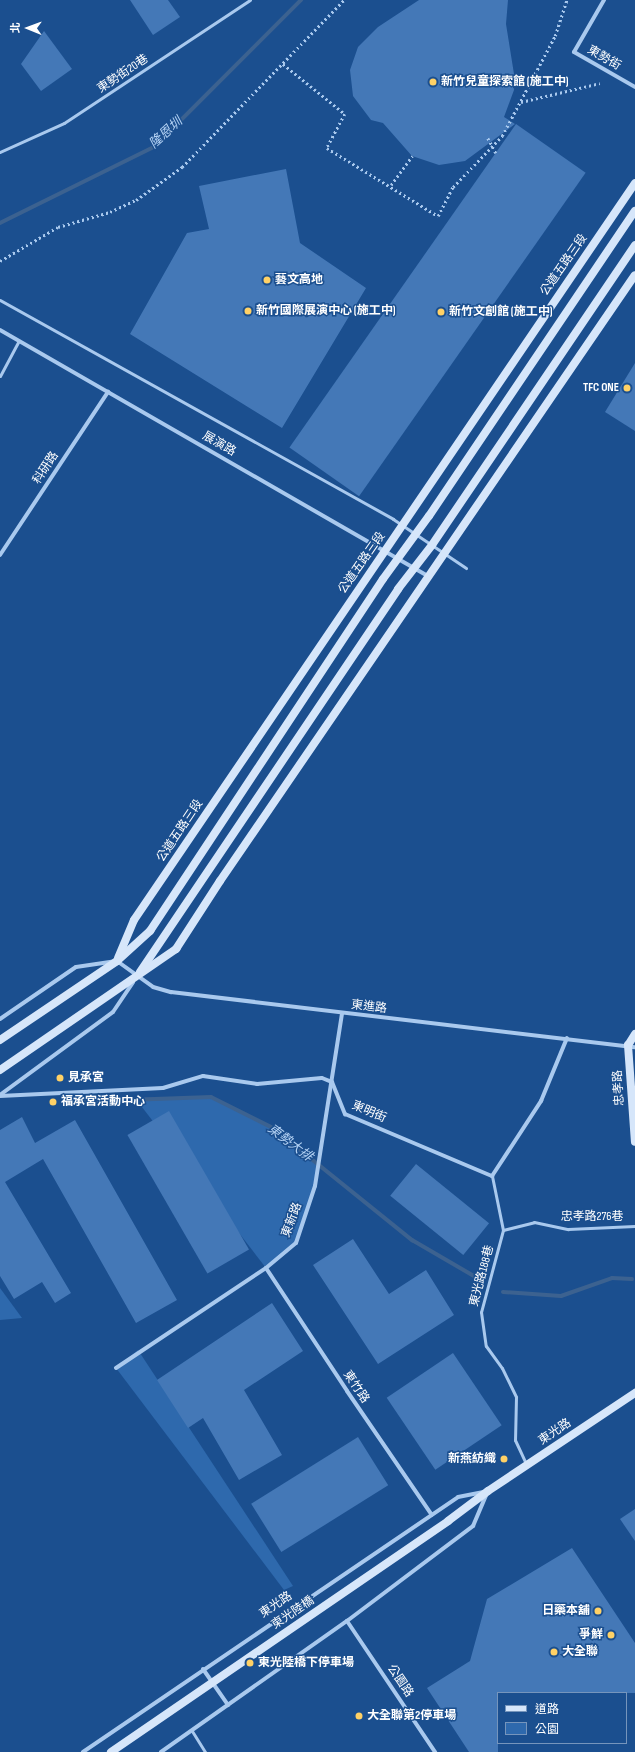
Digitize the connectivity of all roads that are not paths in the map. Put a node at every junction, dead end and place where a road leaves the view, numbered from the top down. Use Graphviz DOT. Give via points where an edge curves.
graph roads {
  1 [pos="250,0"];
  2 [pos="604,0"];
  3 [pos="635,87"];
  4 [pos="0,152"];
  5 [pos="635,183"];
  6 [pos="635,211"];
  7 [pos="635,245"];
  8 [pos="635,275"];
  9 [pos="0,300"];
  10 [pos="0,330"];
  11 [pos="19,341"];
  12 [pos="0,376"];
  13 [pos="108,392"];
  14 [pos="403,525"];
  15 [pos="416,533"];
  16 [pos="432,545"];
  17 [pos="385,551"];
  18 [pos="445,554"];
  19 [pos="0,555"];
  20 [pos="398,559"];
  21 [pos="414,568"];
  22 [pos="466,568"];
  23 [pos="429,577"];
  24 [pos="117,961"];
  25 [pos="137,976"];
  26 [pos="342,1013"];
  27 [pos="0,1019"];
  28 [pos="635,1034"];
  29 [pos="567,1038"];
  30 [pos="0,1040"];
  31 [pos="632,1046"];
  32 [pos="0,1070"];
  33 [pos="332,1082"];
  34 [pos="0,1096"];
  35 [pos="635,1142"];
  36 [pos="492,1176"];
  37 [pos="635,1226"];
  38 [pos="503,1230"];
  39 [pos="266,1268"];
  40 [pos="116,1368"];
  41 [pos="635,1393"];
  42 [pos="527,1466"];
  43 [pos="488,1491"];
  44 [pos="432,1515"];
  45 [pos="348,1621"];
  46 [pos="203,1669"];
  47 [pos="228,1705"];
  48 [pos="192,1730"];
  49 [pos="83,1752"];
  50 [pos="111,1752"];
  51 [pos="161,1752"];
  52 [pos="205,1752"];
  53 [pos="435,1752"];
  1 -- 4 [label="lane, 東勢街20巷" via="64,123"];
  2 -- 3 [label="street, 東勢街" via="574,52"];
  5 -- 14 [label="street, 公道五路三段"];
  6 -- 15 [label="street"];
  7 -- 16 [label="street"];
  8 -- 18 [label="street"];
  9 -- 14 [label="lane"];
  10 -- 11 [label="street, 展演路"];
  11 -- 12 [label="lane"];
  11 -- 13 [label="street, 展演路"];
  13 -- 17 [label="street, 展演路"];
  13 -- 19 [label="street, 科研路"];
  14 -- 15 [label="lane"];
  14 -- 17 [label="street, 公道五路三段"];
  15 -- 16 [label="lane"];
  15 -- 20 [label="street"];
  16 -- 18 [label="lane"];
  16 -- 21 [label="street"];
  17 -- 20 [label="street, 展演路"];
  17 -- 24 [label="street, 公道五路三段" via="134,920"];
  18 -- 22 [label="lane"];
  18 -- 23 [label="street"];
  20 -- 21 [label="street, 展演路"];
  20 -- 24 [label="street" via="280,732 150,931"];
  21 -- 23 [label="street, 展演路"];
  21 -- 25 [label="street"];
  23 -- 25 [label="street" via="176,949"];
  24 -- 25 [label="street, 東進路"];
  24 -- 27 [label="street" via="76,967"];
  24 -- 30 [label="street"];
  25 -- 26 [label="street, 東進路" via="152,987 171,992"];
  25 -- 32 [label="street"];
  25 -- 34 [label="street" via="113,1012"];
  26 -- 29 [label="street, 東進路"];
  26 -- 33 [label="street, 東新路"];
  28 -- 31 [label="street"];
  29 -- 31 [label="street, 東進路"];
  29 -- 36 [label="street" via="541,1100"];
  31 -- 35 [label="street, 忠孝路"];
  33 -- 34 [label="street" via="314,1077 257,1084 204,1076 163,1088"];
  33 -- 36 [label="street, 東明街" via="345,1114"];
  33 -- 39 [label="street, 東新路" via="315,1186 296,1243"];
  36 -- 38 [label="lane, 東光路188巷"];
  37 -- 38 [label="lane, 忠孝路276巷" via="568,1229 534,1222"];
  38 -- 42 [label="lane, 東光路188巷" via="481,1312 486,1346 502,1368 516,1397 515,1440"];
  39 -- 40 [label="street, 東新路"];
  39 -- 44 [label="street, 東竹路" via="346,1391"];
  41 -- 42 [label="street, 東光路"];
  42 -- 43 [label="street, 東光路"];
  43 -- 44 [label="street, 東光路" via="458,1497"];
  43 -- 45 [label="street" via="473,1526"];
  43 -- 50 [label="street, 東光陸橋, bridge" via="442,1526"];
  44 -- 46 [label="street, 東光路"];
  45 -- 47 [label="street"];
  45 -- 53 [label="street, 公園路"];
  46 -- 47 [label="street"];
  46 -- 49 [label="street, 東光路"];
  47 -- 48 [label="street"];
  48 -- 51 [label="street"];
  48 -- 52 [label="lane"];
}
